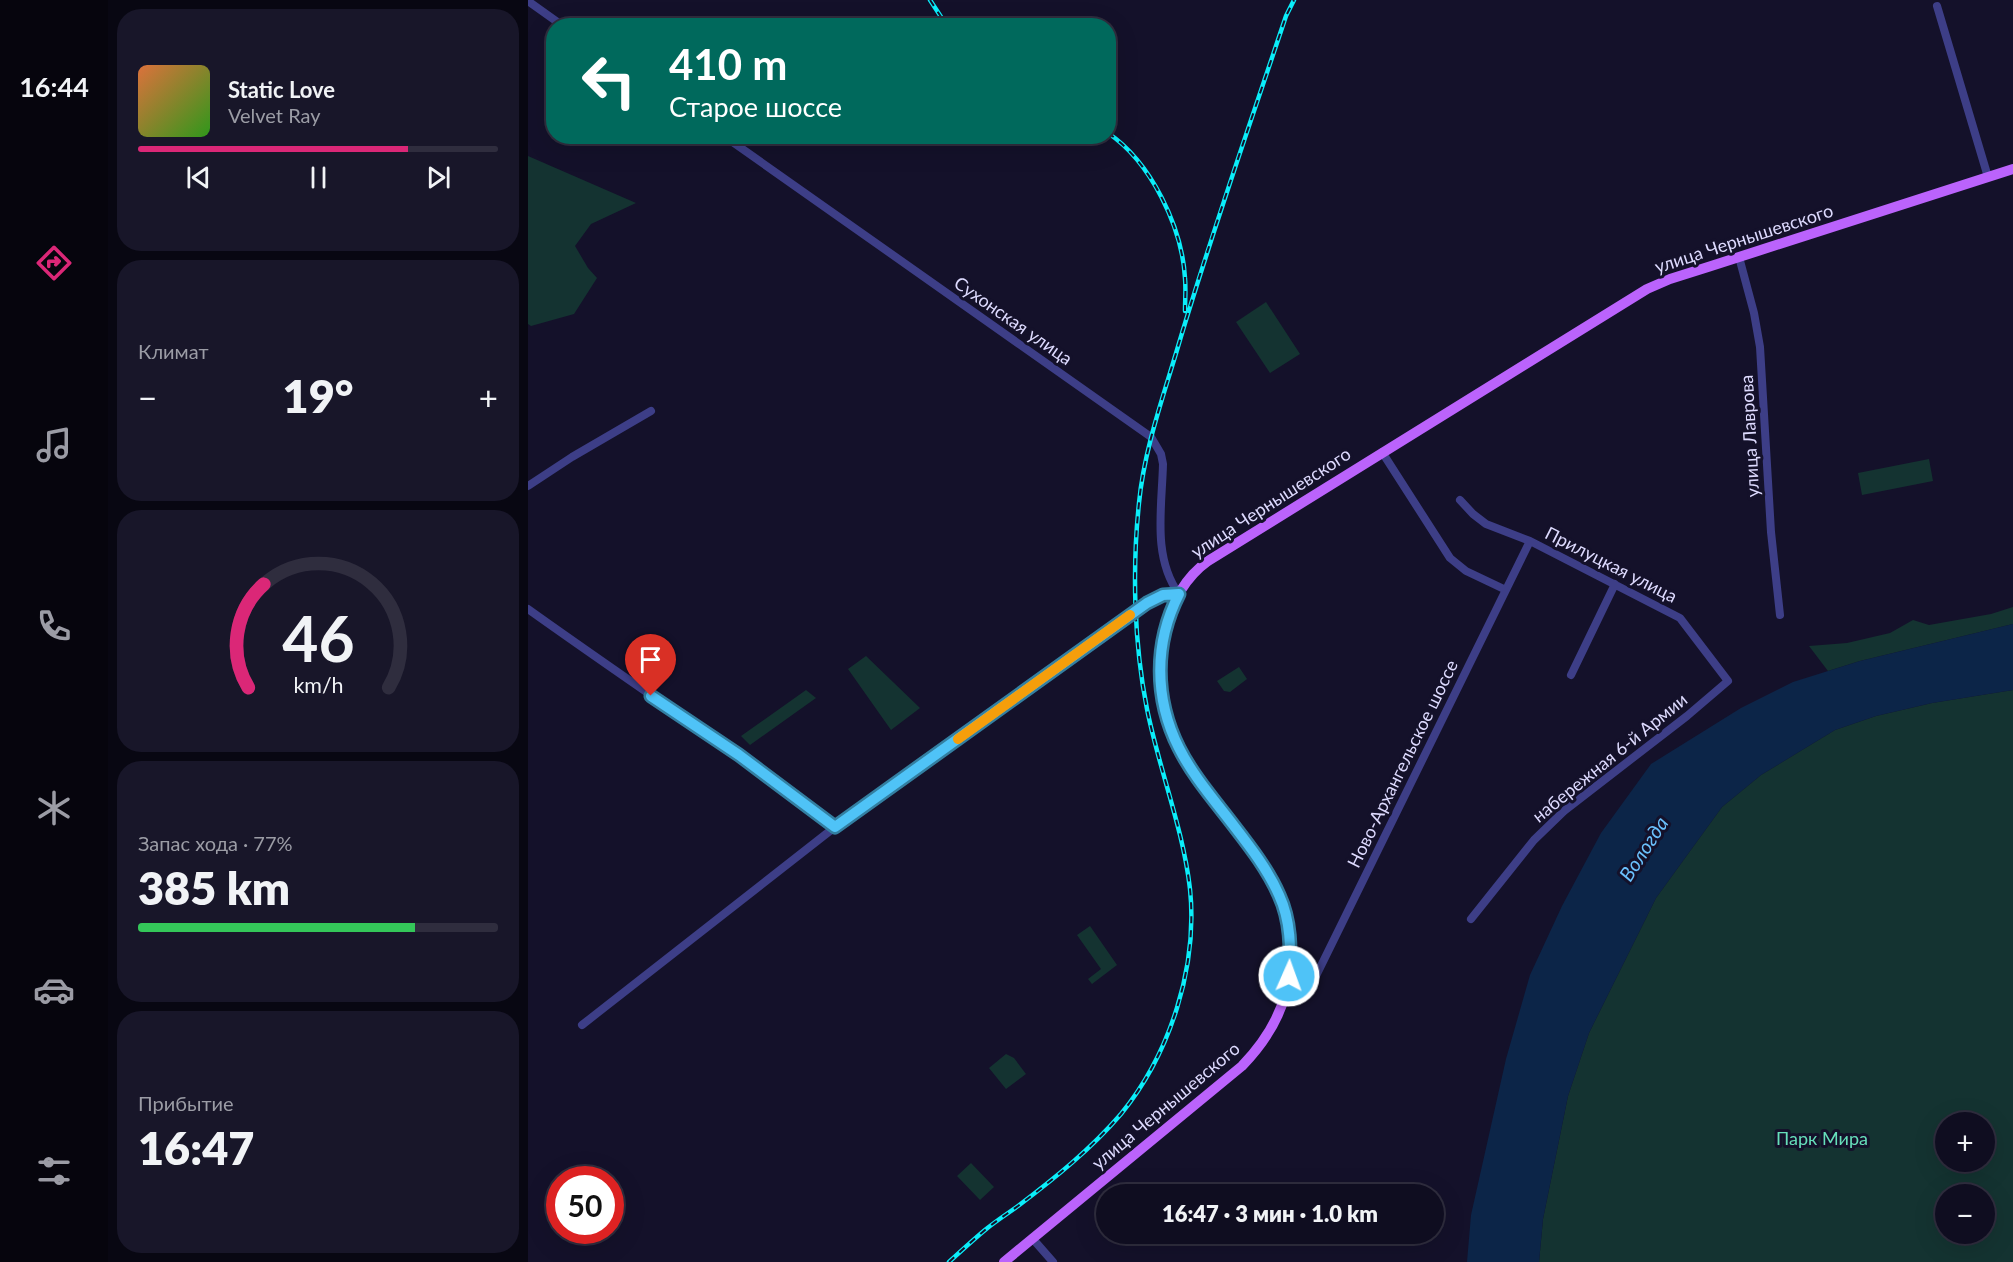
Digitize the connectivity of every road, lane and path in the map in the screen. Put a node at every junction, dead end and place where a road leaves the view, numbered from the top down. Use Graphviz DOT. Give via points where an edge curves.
graph roads {
  1 [pos="528,1"];
  2 [pos="1936,6"];
  3 [pos="552,18"];
  4 [pos="735,144"];
  5 [pos="2013,169"];
  6 [pos="1988,177"];
  7 [pos="1739,257"];
  8 [pos="651,411"];
  9 [pos="1382,452"];
  10 [pos="528,486"];
  11 [pos="1460,500"];
  12 [pos="1530,541"];
  13 [pos="1615,584"];
  14 [pos="1506,590"];
  15 [pos="1179,594"];
  16 [pos="528,609"];
  17 [pos="1780,615"];
  18 [pos="1571,675"];
  19 [pos="1728,681"];
  20 [pos="835,827"];
  21 [pos="1471,920"];
  22 [pos="1289,976"];
  23 [pos="582,1025"];
  24 [pos="1032,1238"];
  25 [pos="1005,1262"];
  26 [pos="1053,1262"];
  1 -- 3 [label="street"];
  2 -- 6 [label="street"];
  4 -- 15 [label="street, Сухонская улица" via="1151,437 1163,464 1162,558"];
  5 -- 6 [label="main road, улица Чернышевского"];
  6 -- 7 [label="main road, улица Чернышевского"];
  7 -- 9 [label="main road, улица Чернышевского" via="1647,289"];
  7 -- 17 [label="street, улица Лаврова" via="1760,347"];
  8 -- 10 [label="street"];
  9 -- 14 [label="street" via="1450,558 1466,572"];
  9 -- 15 [label="main road, улица Чернышевского" via="1208,561 1188,579"];
  11 -- 12 [label="street, Прилуцкая улица" via="1486,524"];
  12 -- 13 [label="street, Прилуцкая улица"];
  12 -- 14 [label="street, Ново-Архангельское шоссе"];
  13 -- 18 [label="street"];
  13 -- 19 [label="street, Прилуцкая улица" via="1680,618"];
  14 -- 22 [label="street, Ново-Архангельское шоссе" via="1315,978"];
  15 -- 20 [label="street" via="1163,595 1147,603"];
  15 -- 22 [label="main road, улица Чернышевского" via="1167,618 1160,660 1166,715 1192,770 1258,858 1280,897 1291,949"];
  16 -- 20 [label="street" via="739,755"];
  19 -- 21 [label="street, набережная 6-й Армии" via="1564,811 1534,840"];
  20 -- 23 [label="street"];
  22 -- 24 [label="main road, улица Чернышевского" via="1284,1002 1259,1049 1205,1098"];
  24 -- 25 [label="main road, улица Чернышевского"];
  24 -- 26 [label="street"];
}
